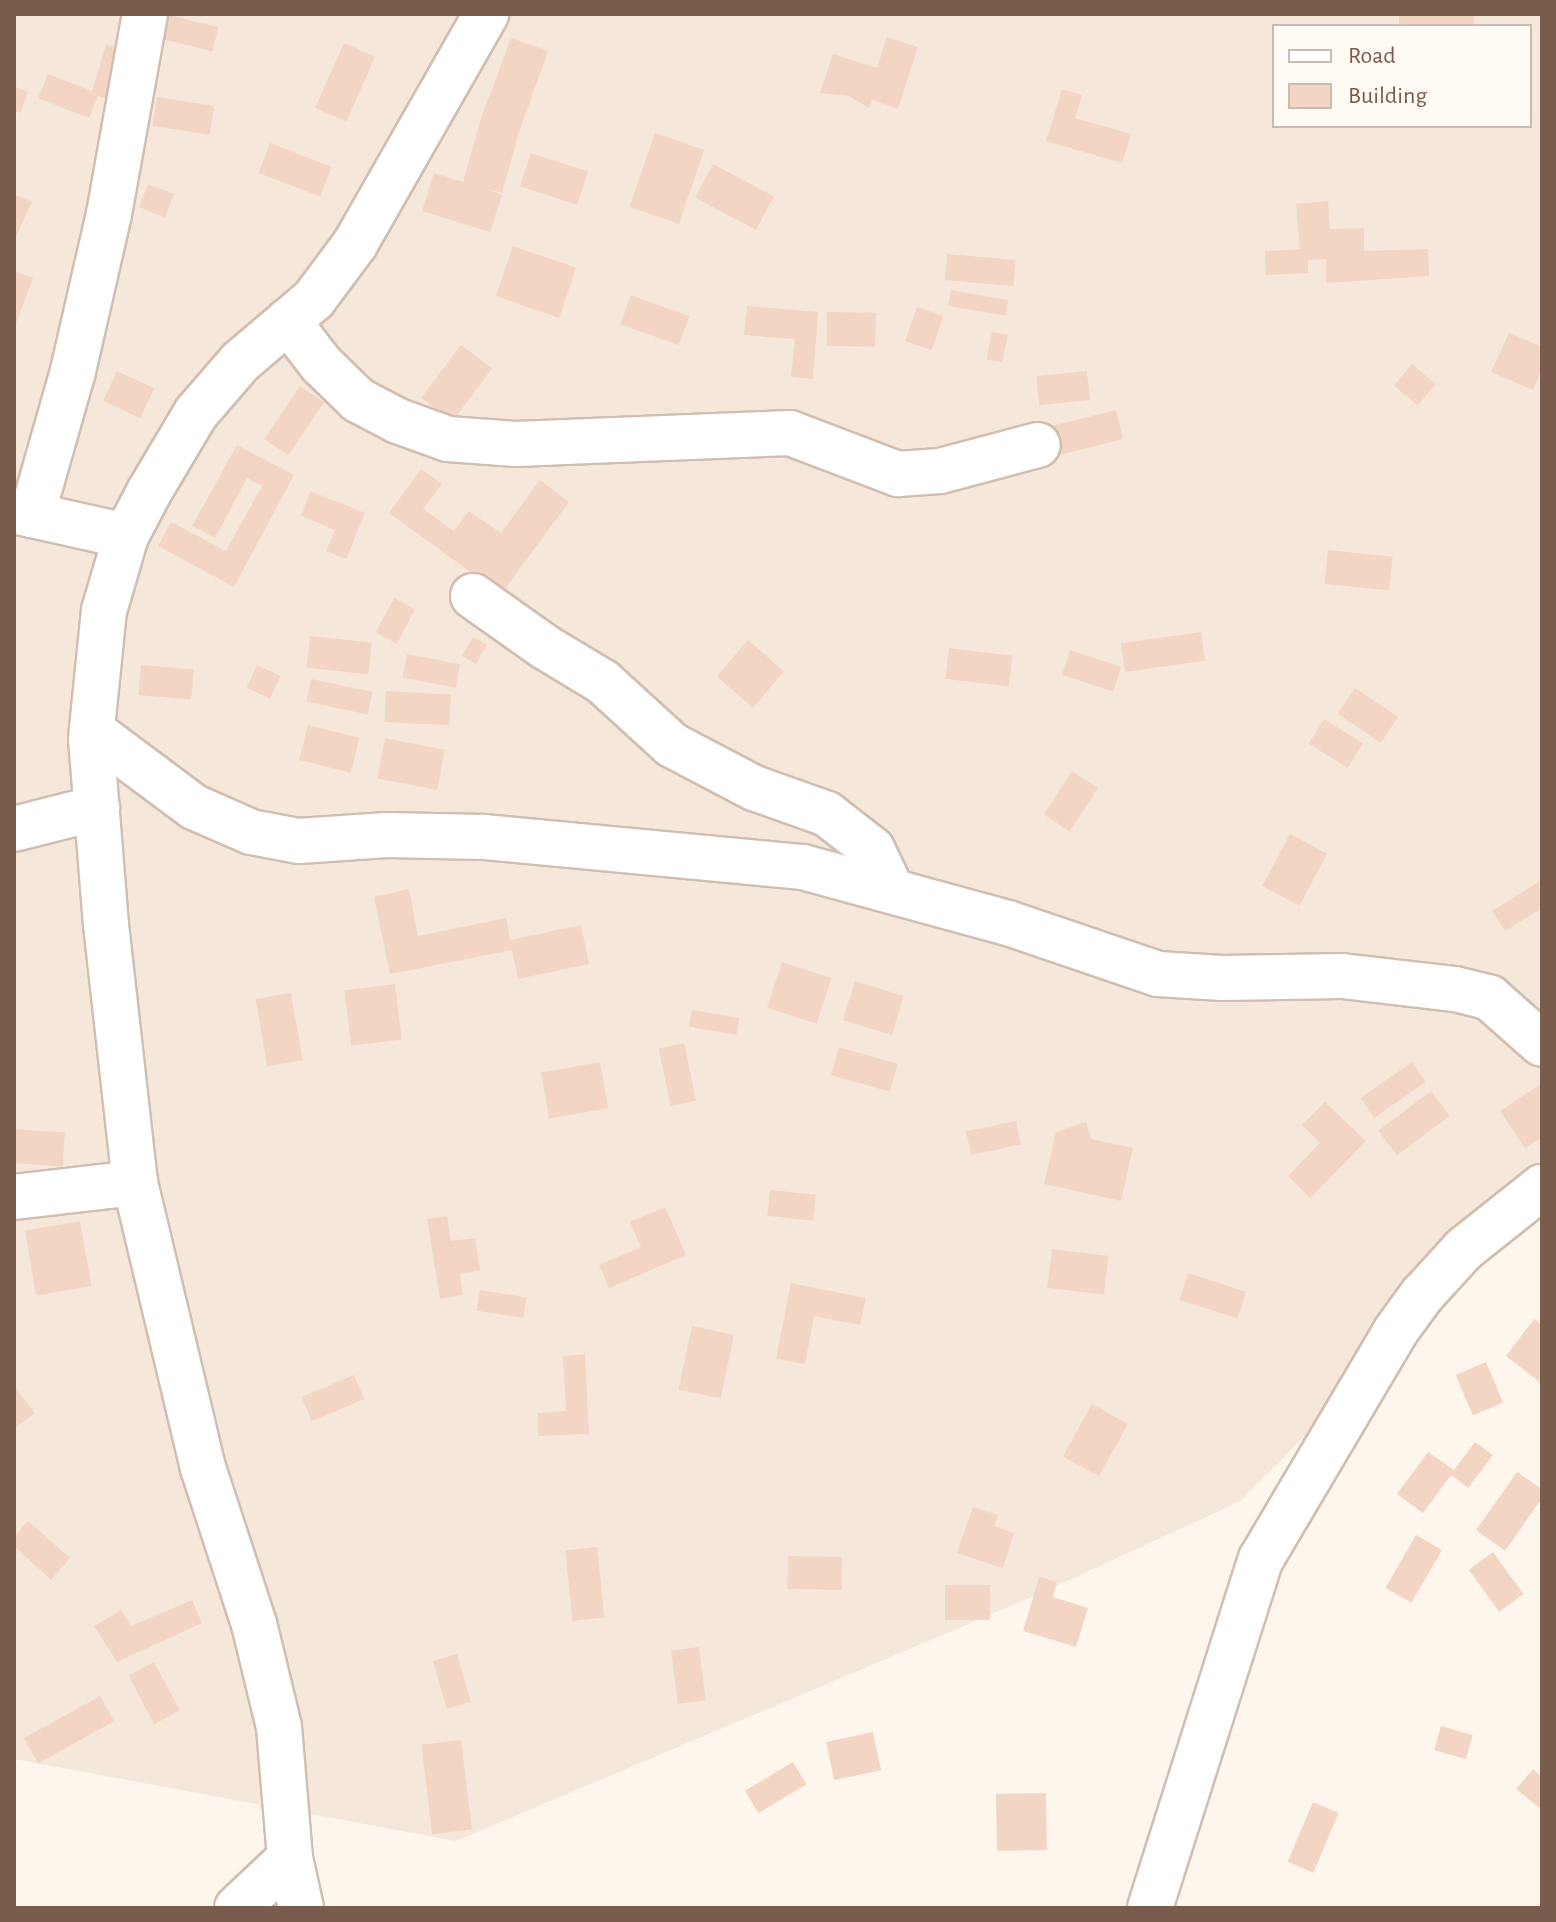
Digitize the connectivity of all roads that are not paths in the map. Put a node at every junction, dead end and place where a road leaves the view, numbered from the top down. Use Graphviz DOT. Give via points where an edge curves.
graph roads {
  1 [pos="145,14"];
  2 [pos="486,14"];
  3 [pos="288,321"];
  4 [pos="1038,445"];
  5 [pos="23,513"];
  6 [pos="126,536"];
  7 [pos="473,596"];
  8 [pos="92,731"];
  9 [pos="97,808"];
  10 [pos="14,829"];
  11 [pos="891,889"];
  12 [pos="1542,1044"];
  13 [pos="135,1183"];
  14 [pos="1542,1187"];
  15 [pos="14,1197"];
  16 [pos="290,1858"];
  17 [pos="237,1908"];
  18 [pos="301,1908"];
  19 [pos="1150,1908"];
  1 -- 5 [label="street" via="109,214 73,371"];
  2 -- 3 [label="street" via="355,244 314,299"];
  3 -- 4 [label="street" via="358,400 448,439 516,444 790,433 898,474 940,471"];
  3 -- 6 [label="street" via="240,362 196,413"];
  5 -- 6 [label="street"];
  6 -- 8 [label="street" via="104,611"];
  7 -- 11 [label="street" via="603,682 672,745 754,788 827,814 872,849"];
  8 -- 9 [label="street"];
  8 -- 11 [label="street" via="194,807 251,832 299,841 387,835 500,838 803,867"];
  9 -- 10 [label="street"];
  9 -- 13 [label="street"];
  11 -- 12 [label="street" via="1158,974 1342,976 1479,995 1490,998"];
  13 -- 15 [label="street"];
  13 -- 16 [label="street" via="203,1468 254,1624 279,1727"];
  14 -- 19 [label="street" via="1464,1249 1422,1295 1261,1559"];
  16 -- 17 [label="street"];
  16 -- 18 [label="street"];
}
